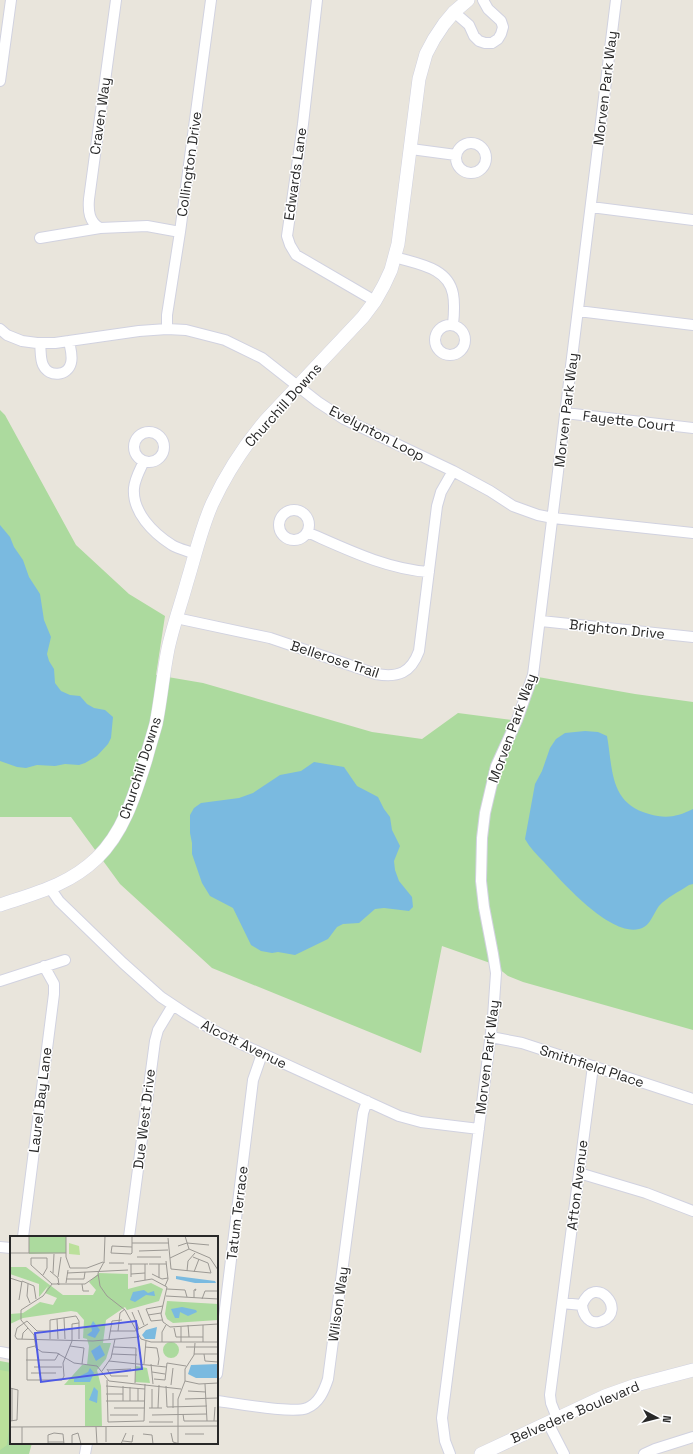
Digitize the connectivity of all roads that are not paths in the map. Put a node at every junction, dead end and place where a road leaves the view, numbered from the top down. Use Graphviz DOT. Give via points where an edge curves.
graph roads {
  1 [pos="11,0"];
  2 [pos="116,0"];
  3 [pos="211,0"];
  4 [pos="317,0"];
  5 [pos="468,0"];
  6 [pos="483,0"];
  7 [pos="616,0"];
  8 [pos="454,12"];
  9 [pos="0,81"];
  10 [pos="411,149"];
  11 [pos="456,155"];
  12 [pos="591,207"];
  13 [pos="693,220"];
  14 [pos="100,228"];
  15 [pos="180,232"];
  16 [pos="40,238"];
  17 [pos="395,257"];
  18 [pos="375,301"];
  19 [pos="578,311"];
  20 [pos="453,325"];
  21 [pos="693,325"];
  22 [pos="0,329"];
  23 [pos="167,329"];
  24 [pos="70,341"];
  25 [pos="40,343"];
  26 [pos="298,386"];
  27 [pos="565,413"];
  28 [pos="693,428"];
  29 [pos="144,461"];
  30 [pos="453,471"];
  31 [pos="553,518"];
  32 [pos="307,532"];
  33 [pos="693,533"];
  34 [pos="195,554"];
  35 [pos="429,572"];
  36 [pos="176,618"];
  37 [pos="541,621"];
  38 [pos="693,637"];
  39 [pos="50,888"];
  40 [pos="0,905"];
  41 [pos="65,960"];
  42 [pos="44,966"];
  43 [pos="0,981"];
  44 [pos="173,1005"];
  45 [pos="491,1037"];
  46 [pos="262,1054"];
  47 [pos="593,1066"];
  48 [pos="693,1099"];
  49 [pos="367,1101"];
  50 [pos="479,1129"];
  51 [pos="579,1172"];
  52 [pos="693,1211"];
  53 [pos="23,1236"];
  54 [pos="129,1236"];
  55 [pos="0,1247"];
  56 [pos="10,1248"];
  57 [pos="562,1303"];
  58 [pos="582,1305"];
  59 [pos="0,1352"];
  60 [pos="10,1354"];
  61 [pos="218,1366"];
  62 [pos="693,1370"];
  63 [pos="218,1401"];
  64 [pos="552,1420"];
  65 [pos="693,1437"];
  66 [pos="87,1444"];
  67 [pos="85,1454"];
  68 [pos="450,1454"];
  69 [pos="481,1454"];
  70 [pos="564,1454"];
  71 [pos="644,1454"];
  1 -- 9 [label="street"];
  2 -- 14 [label="street, Craven Way" via="88,211 91,220"];
  3 -- 15 [label="street, Collington Drive"];
  4 -- 18 [label="street, Edwards Lane" via="287,236 296,255"];
  5 -- 8 [label="street, Churchill Downs"];
  6 -- 8 [label="street" via="503,27 498,39 492,43 479,41 469,25"];
  7 -- 12 [label="street, Morven Park Way"];
  8 -- 10 [label="street, Churchill Downs" via="434,39 422,67"];
  10 -- 11 [label="street"];
  10 -- 17 [label="street, Churchill Downs"];
  12 -- 13 [label="street"];
  12 -- 19 [label="street, Morven Park Way"];
  14 -- 15 [label="street" via="147,226"];
  14 -- 16 [label="street"];
  15 -- 23 [label="street, Collington Drive"];
  17 -- 18 [label="street, Churchill Downs"];
  17 -- 20 [label="street" via="437,271 445,277 454,295"];
  18 -- 26 [label="street, Churchill Downs" via="349,333"];
  19 -- 21 [label="street"];
  19 -- 27 [label="street, Morven Park Way"];
  22 -- 25 [label="street, Evelynton Loop" via="22,341"];
  23 -- 24 [label="street, Evelynton Loop"];
  23 -- 26 [label="street, Evelynton Loop" via="186,330 225,340 262,358"];
  24 -- 25 [label="street, Evelynton Loop"];
  24 -- 25 [label="street" via="72,362 69,368 58,374 51,373 42,363"];
  26 -- 30 [label="street, Evelynton Loop" via="344,419"];
  26 -- 34 [label="street, Churchill Downs" via="254,434 231,468 212,505"];
  27 -- 28 [label="street, Fayette Court"];
  27 -- 31 [label="street, Morven Park Way"];
  29 -- 34 [label="street" via="134,486 137,508 143,519 157,534 173,545"];
  30 -- 31 [label="street, Evelynton Loop" via="514,506"];
  30 -- 35 [label="street, Bellerose Trail" via="441,492 437,506"];
  31 -- 33 [label="street, Evelynton Loop"];
  31 -- 37 [label="street, Morven Park Way"];
  32 -- 35 [label="street" via="372,559 412,571"];
  34 -- 36 [label="street, Churchill Downs"];
  35 -- 36 [label="street, Bellerose Trail" via="420,651 412,666 398,675 376,674 270,638"];
  36 -- 39 [label="street, Churchill Downs" via="155,725 122,825 106,848 89,865 73,877"];
  37 -- 38 [label="street, Brighton Drive"];
  37 -- 45 [label="street, Morven Park Way" via="533,675 524,703 496,766 485,813 482,888 496,973"];
  39 -- 40 [label="street, Churchill Downs"];
  39 -- 44 [label="street, Alcott Avenue" via="59,902 123,963"];
  41 -- 42 [label="street"];
  42 -- 43 [label="street"];
  42 -- 53 [label="street, Laurel Bay Lane" via="54,984 54,994"];
  44 -- 46 [label="street, Alcott Avenue" via="213,1030"];
  44 -- 54 [label="street, Due West Drive" via="158,1030 155,1041"];
  45 -- 47 [label="street, Smithfield Place"];
  45 -- 50 [label="street, Morven Park Way"];
  46 -- 49 [label="street, Alcott Avenue"];
  46 -- 61 [label="street, Tatum Terrace" via="253,1080"];
  47 -- 48 [label="street, Smithfield Place"];
  47 -- 51 [label="street, Afton Avenue"];
  49 -- 50 [label="street, Alcott Avenue" via="411,1120"];
  49 -- 63 [label="street, Wilson Way" via="363,1113 328,1379 324,1393 316,1403 306,1409 293,1410"];
  50 -- 68 [label="street, Morven Park Way" via="442,1418 445,1441"];
  51 -- 52 [label="street"];
  51 -- 57 [label="street, Afton Avenue"];
  55 -- 56 [label="street"];
  57 -- 58 [label="street"];
  57 -- 64 [label="street, Afton Avenue" via="550,1395"];
  59 -- 60 [label="street"];
  62 -- 64 [label="street, Belvedere Boulevard" via="636,1385"];
  64 -- 69 [label="street, Belvedere Boulevard"];
  64 -- 70 [label="street, Afton Avenue"];
  65 -- 71 [label="street"];
  66 -- 67 [label="street"];
}
